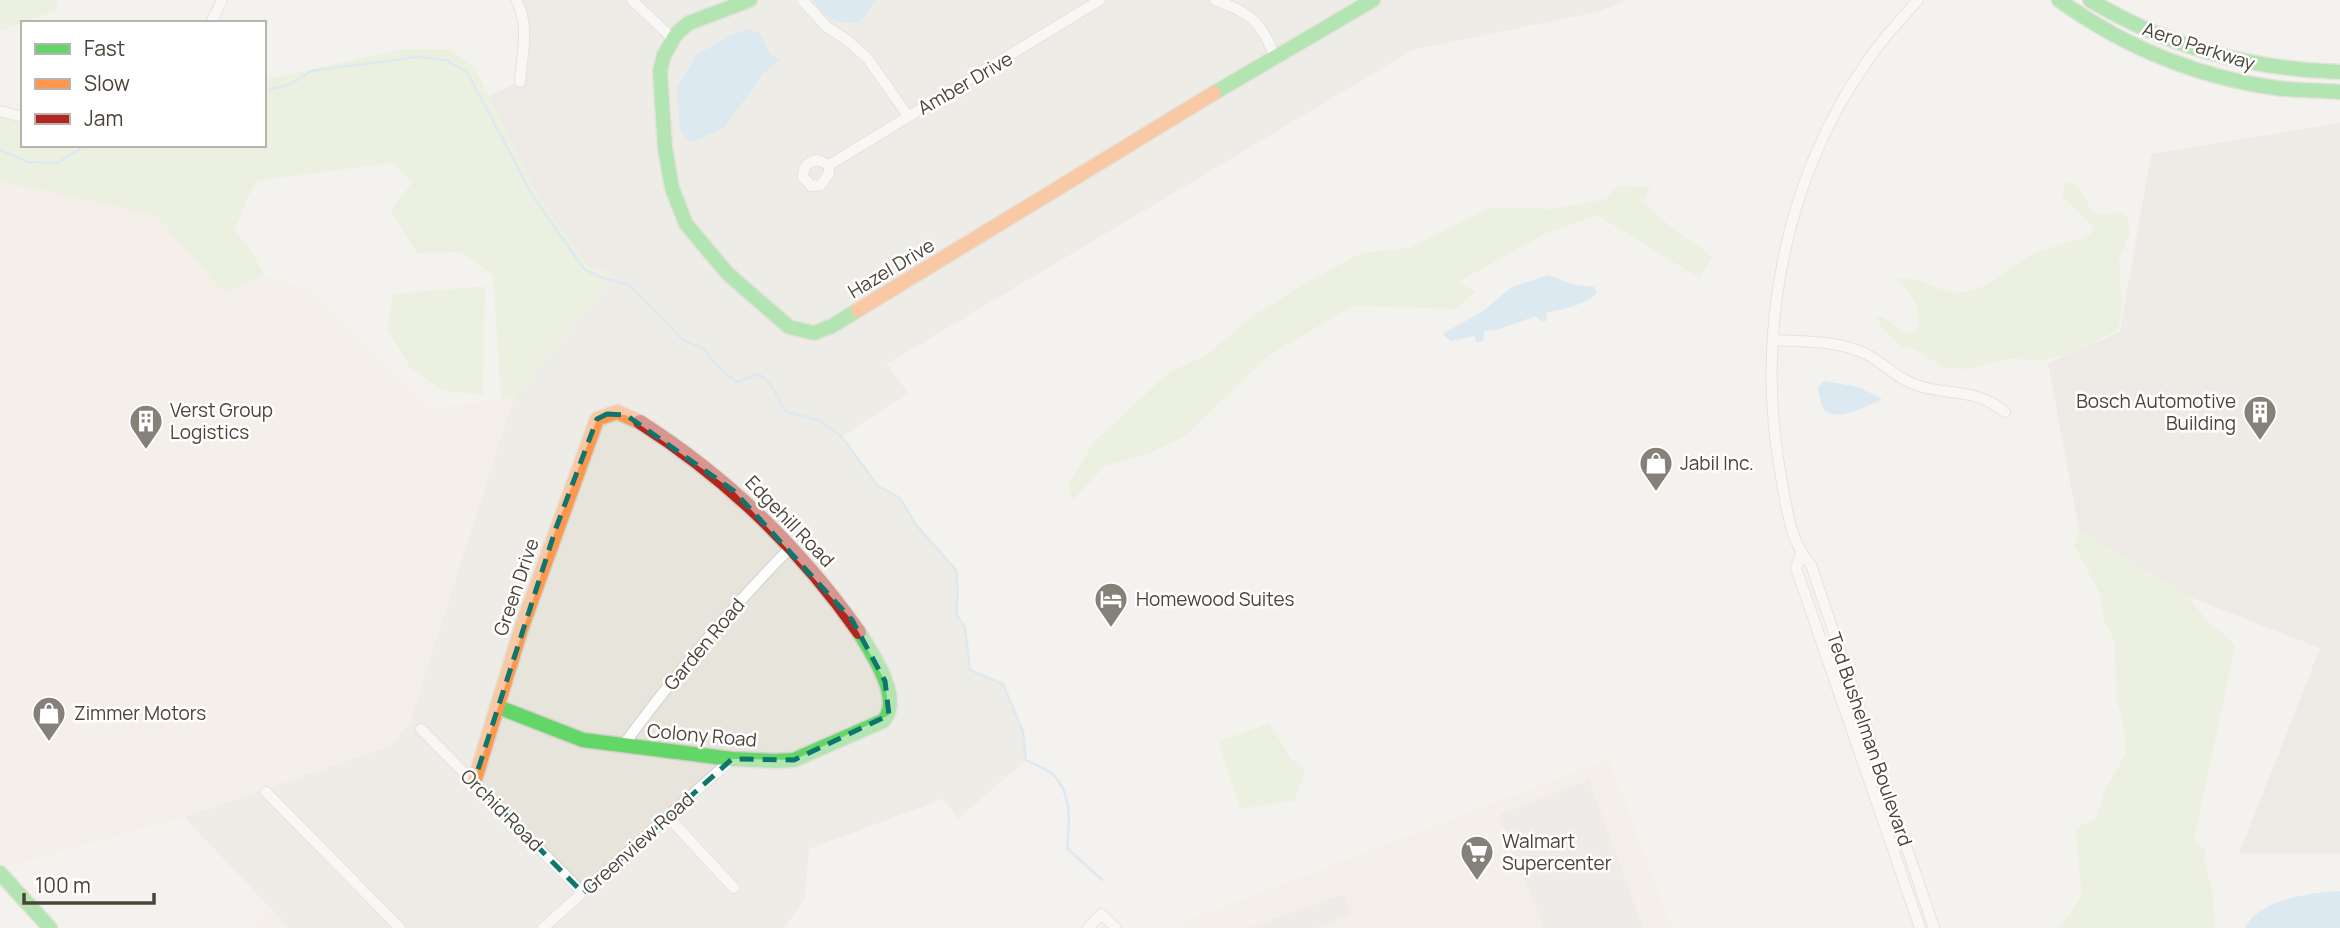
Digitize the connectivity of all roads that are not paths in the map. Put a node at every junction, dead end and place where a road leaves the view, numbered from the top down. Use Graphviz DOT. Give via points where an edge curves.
graph roads {
  1 [pos="222,0"];
  2 [pos="516,0"];
  3 [pos="632,0"];
  4 [pos="750,0"];
  5 [pos="802,0"];
  6 [pos="1101,0"];
  7 [pos="1215,0"];
  8 [pos="1373,0"];
  9 [pos="1918,0"];
  10 [pos="2059,0"];
  11 [pos="2090,0"];
  12 [pos="212,21"];
  13 [pos="673,39"];
  14 [pos="1274,56"];
  15 [pos="2340,72"];
  16 [pos="520,82"];
  17 [pos="2340,92"];
  18 [pos="0,111"];
  19 [pos="21,116"];
  20 [pos="908,116"];
  21 [pos="829,165"];
  22 [pos="1773,340"];
  23 [pos="2005,412"];
  24 [pos="610,413"];
  25 [pos="791,547"];
  26 [pos="1801,554"];
  27 [pos="498,707"];
  28 [pos="892,707"];
  29 [pos="421,729"];
  30 [pos="622,747"];
  31 [pos="732,758"];
  32 [pos="474,782"];
  33 [pos="267,792"];
  34 [pos="668,817"];
  35 [pos="0,873"];
  36 [pos="734,888"];
  37 [pos="583,893"];
  38 [pos="50,928"];
  39 [pos="400,928"];
  40 [pos="543,928"];
  41 [pos="1088,928"];
  42 [pos="1116,928"];
  43 [pos="1920,928"];
  44 [pos="1934,928"];
  1 -- 12 [label="street"];
  2 -- 16 [label="street" via="524,25"];
  3 -- 13 [label="street"];
  4 -- 13 [label="street" via="689,23"];
  5 -- 20 [label="street" via="868,59"];
  6 -- 20 [label="street, Amber Drive"];
  7 -- 14 [label="street" via="1251,16"];
  8 -- 14 [label="street, Hazel Drive"];
  9 -- 22 [label="street, Ted Bushelman Boulevard" via="1853,83 1811,169 1778,278"];
  10 -- 17 [label="street, Aero Parkway" via="2116,37 2199,70 2273,88"];
  11 -- 15 [label="street, Aero Parkway" via="2150,32 2213,54 2264,66"];
  13 -- 14 [label="street, Hazel Drive" via="660,71 665,148 672,188 687,224 728,274 789,327 814,333"];
  18 -- 19 [label="street"];
  20 -- 21 [label="street, Amber Drive"];
  22 -- 23 [label="street" via="1845,346 1869,355 1907,381 1989,400"];
  22 -- 26 [label="street, Ted Bushelman Boulevard" via="1777,454"];
  24 -- 25 [label="street, Edgehill Road" via="626,415 672,444 761,514"];
  24 -- 27 [label="street, Green Drive" via="597,419 521,629"];
  25 -- 28 [label="street, Edgehill Road" via="852,620 874,656"];
  25 -- 30 [label="street, Garden Road" via="728,613"];
  26 -- 43 [label="street, Ted Bushelman Boulevard" via="1796,568"];
  26 -- 44 [label="street, Ted Bushelman Boulevard" via="1811,565"];
  27 -- 30 [label="street, Colony Road" via="583,740"];
  27 -- 32 [label="street, Green Drive"];
  28 -- 31 [label="street, Colony Road" via="883,721 794,760"];
  29 -- 32 [label="street, Orchid Road"];
  30 -- 31 [label="street, Colony Road"];
  31 -- 34 [label="street, Greenview Road"];
  32 -- 37 [label="street, Orchid Road"];
  33 -- 39 [label="street"];
  34 -- 36 [label="street"];
  34 -- 37 [label="street, Greenview Road"];
  35 -- 38 [label="street"];
  37 -- 40 [label="street, Greenview Road"];
  41 -- 42 [label="street" via="1101,914"];
}
